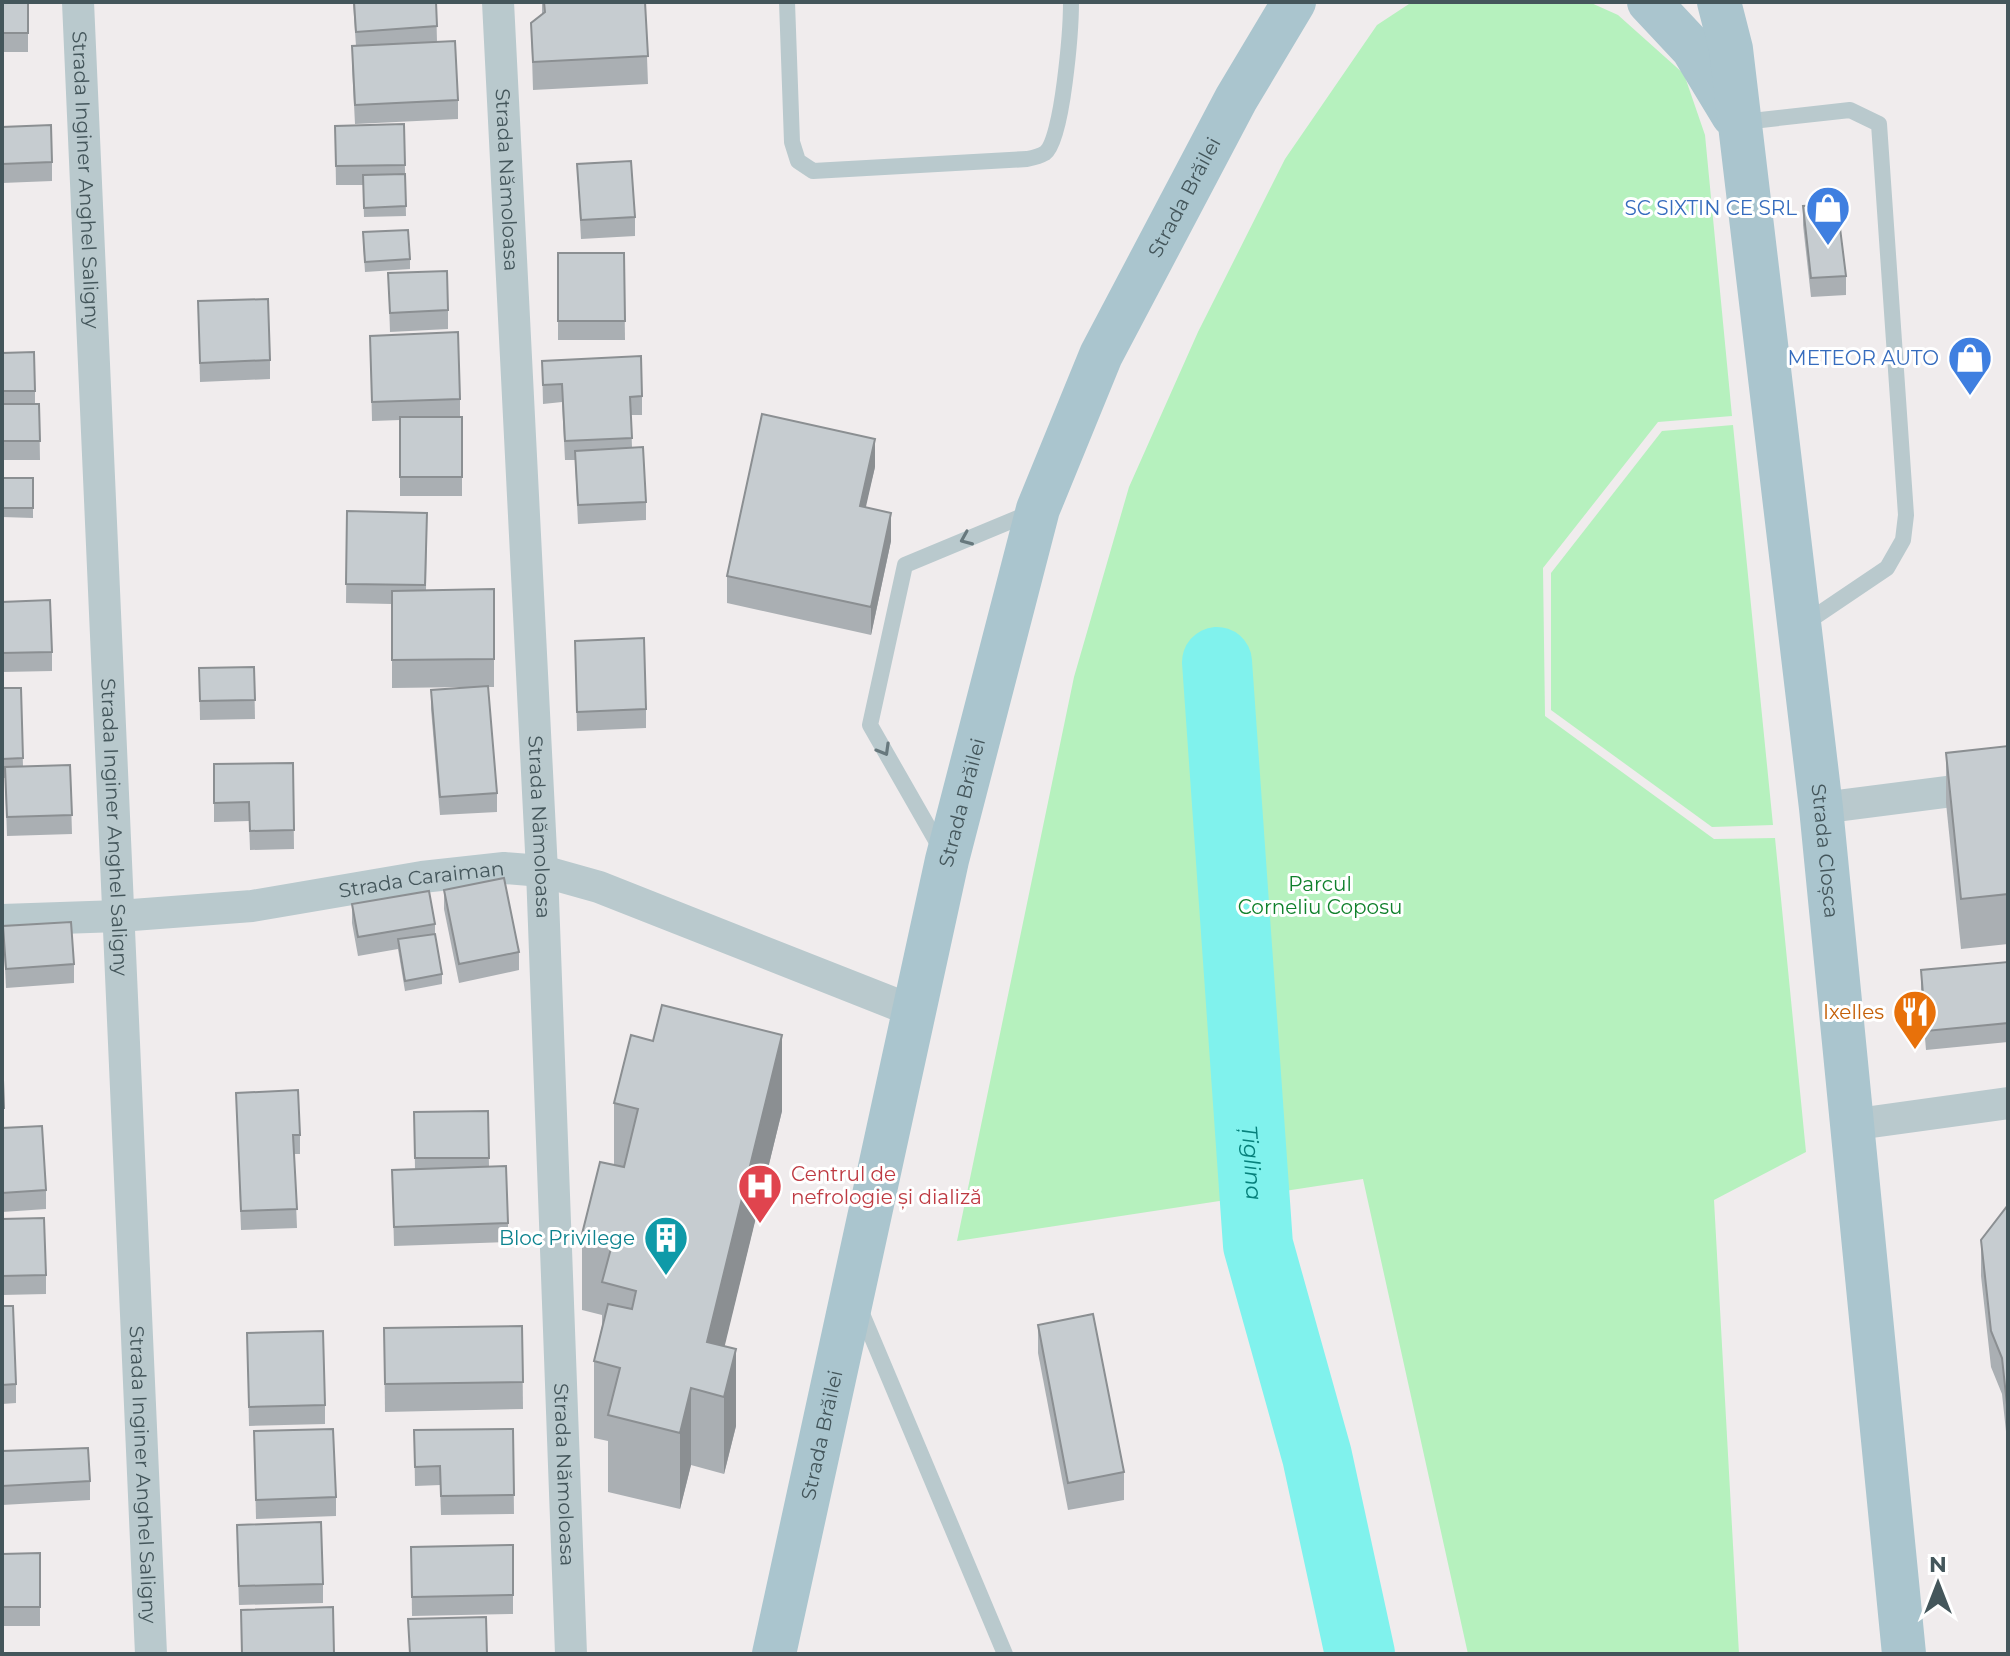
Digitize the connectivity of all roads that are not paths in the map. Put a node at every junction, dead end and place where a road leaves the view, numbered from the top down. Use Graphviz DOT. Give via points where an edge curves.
graph roads {
  1 [pos="78,2"];
  2 [pos="498,2"];
  3 [pos="787,2"];
  4 [pos="1071,2"];
  5 [pos="1294,2"];
  6 [pos="1649,2"];
  7 [pos="1719,2"];
  8 [pos="1735,2"];
  9 [pos="1731,49"];
  10 [pos="1737,122"];
  11 [pos="1038,509"];
  12 [pos="1800,626"];
  13 [pos="2008,784"];
  14 [pos="1821,808"];
  15 [pos="947,860"];
  16 [pos="542,871"];
  17 [pos="119,916"];
  18 [pos="2,920"];
  19 [pos="913,1011"];
  20 [pos="2008,1103"];
  21 [pos="1850,1125"];
  22 [pos="851,1288"];
  23 [pos="151,1654"];
  24 [pos="571,1654"];
  25 [pos="774,1654"];
  26 [pos="1005,1654"];
  27 [pos="1904,1654"];
  1 -- 17 [label="street, Strada Inginer Anghel Saligny"];
  2 -- 16 [label="street, Strada Nămoloasa"];
  3 -- 4 [label="lane" via="792,142 798,161 813,171 1027,159 1046,153 1055,138 1071,37"];
  5 -- 11 [label="main road, Strada Brăilei" via="1236,99 1101,355"];
  6 -- 10 [label="main road" via="1693,49"];
  7 -- 9 [label="main road, Strada Cloșca"];
  8 -- 9 [label="main road, Strada Cloșca"];
  9 -- 10 [label="main road, Strada Cloșca"];
  10 -- 12 [label="main road, Strada Cloșca"];
  10 -- 12 [label="lane" via="1850,110 1879,124 1906,515 1903,540 1887,568"];
  11 -- 15 [label="main road, Strada Brăilei"];
  11 -- 15 [label="lane, one-way" via="905,565 870,725"];
  12 -- 14 [label="main road, Strada Cloșca"];
  13 -- 14 [label="street"];
  14 -- 21 [label="main road, Strada Cloșca"];
  15 -- 19 [label="main road, Strada Brăilei"];
  16 -- 17 [label="street, Strada Caraiman" via="504,868 252,906"];
  16 -- 19 [label="street, Strada Caraiman" via="599,887"];
  16 -- 24 [label="street, Strada Nămoloasa"];
  17 -- 18 [label="street, Strada Caraiman"];
  17 -- 23 [label="street, Strada Inginer Anghel Saligny"];
  19 -- 22 [label="main road, Strada Brăilei"];
  20 -- 21 [label="street"];
  21 -- 27 [label="main road, Strada Cloșca"];
  22 -- 25 [label="main road, Strada Brăilei"];
  22 -- 26 [label="lane"];
}
